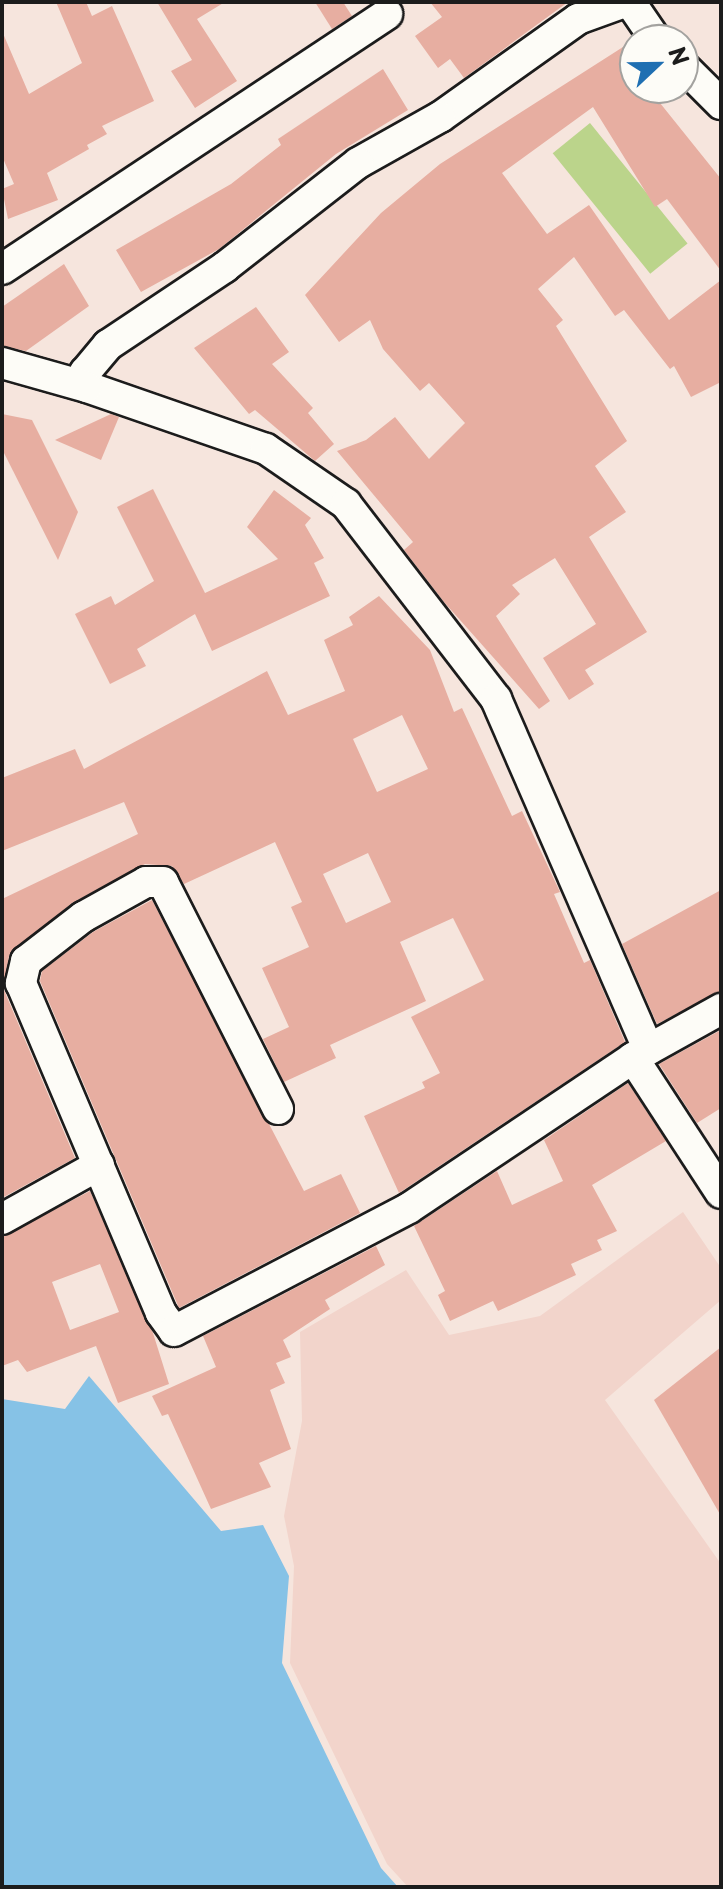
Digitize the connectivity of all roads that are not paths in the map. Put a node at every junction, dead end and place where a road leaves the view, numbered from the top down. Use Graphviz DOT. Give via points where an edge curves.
graph roads {
  1 [pos="628,2"];
  2 [pos="387,14"];
  3 [pos="644,24"];
  4 [pos="699,82"];
  5 [pos="721,104"];
  6 [pos="2,269"];
  7 [pos="2,363"];
  8 [pos="87,387"];
  9 [pos="721,1009"];
  10 [pos="640,1054"];
  11 [pos="278,1109"];
  12 [pos="99,1165"];
  13 [pos="721,1193"];
  14 [pos="2,1219"];
  1 -- 3 [label="street"];
  1 -- 8 [label="street" via="578,19 440,117 358,163 225,267 108,345 85,372"];
  2 -- 6 [label="street"];
  4 -- 5 [label="street"];
  7 -- 8 [label="street"];
  8 -- 10 [label="street" via="266,449 346,504 496,699"];
  9 -- 10 [label="street"];
  10 -- 12 [label="street" via="409,1208 174,1331 161,1313"];
  10 -- 13 [label="street"];
  11 -- 12 [label="street" via="170,890 157,879 146,882 83,917 20,972"];
  12 -- 14 [label="street"];
}
